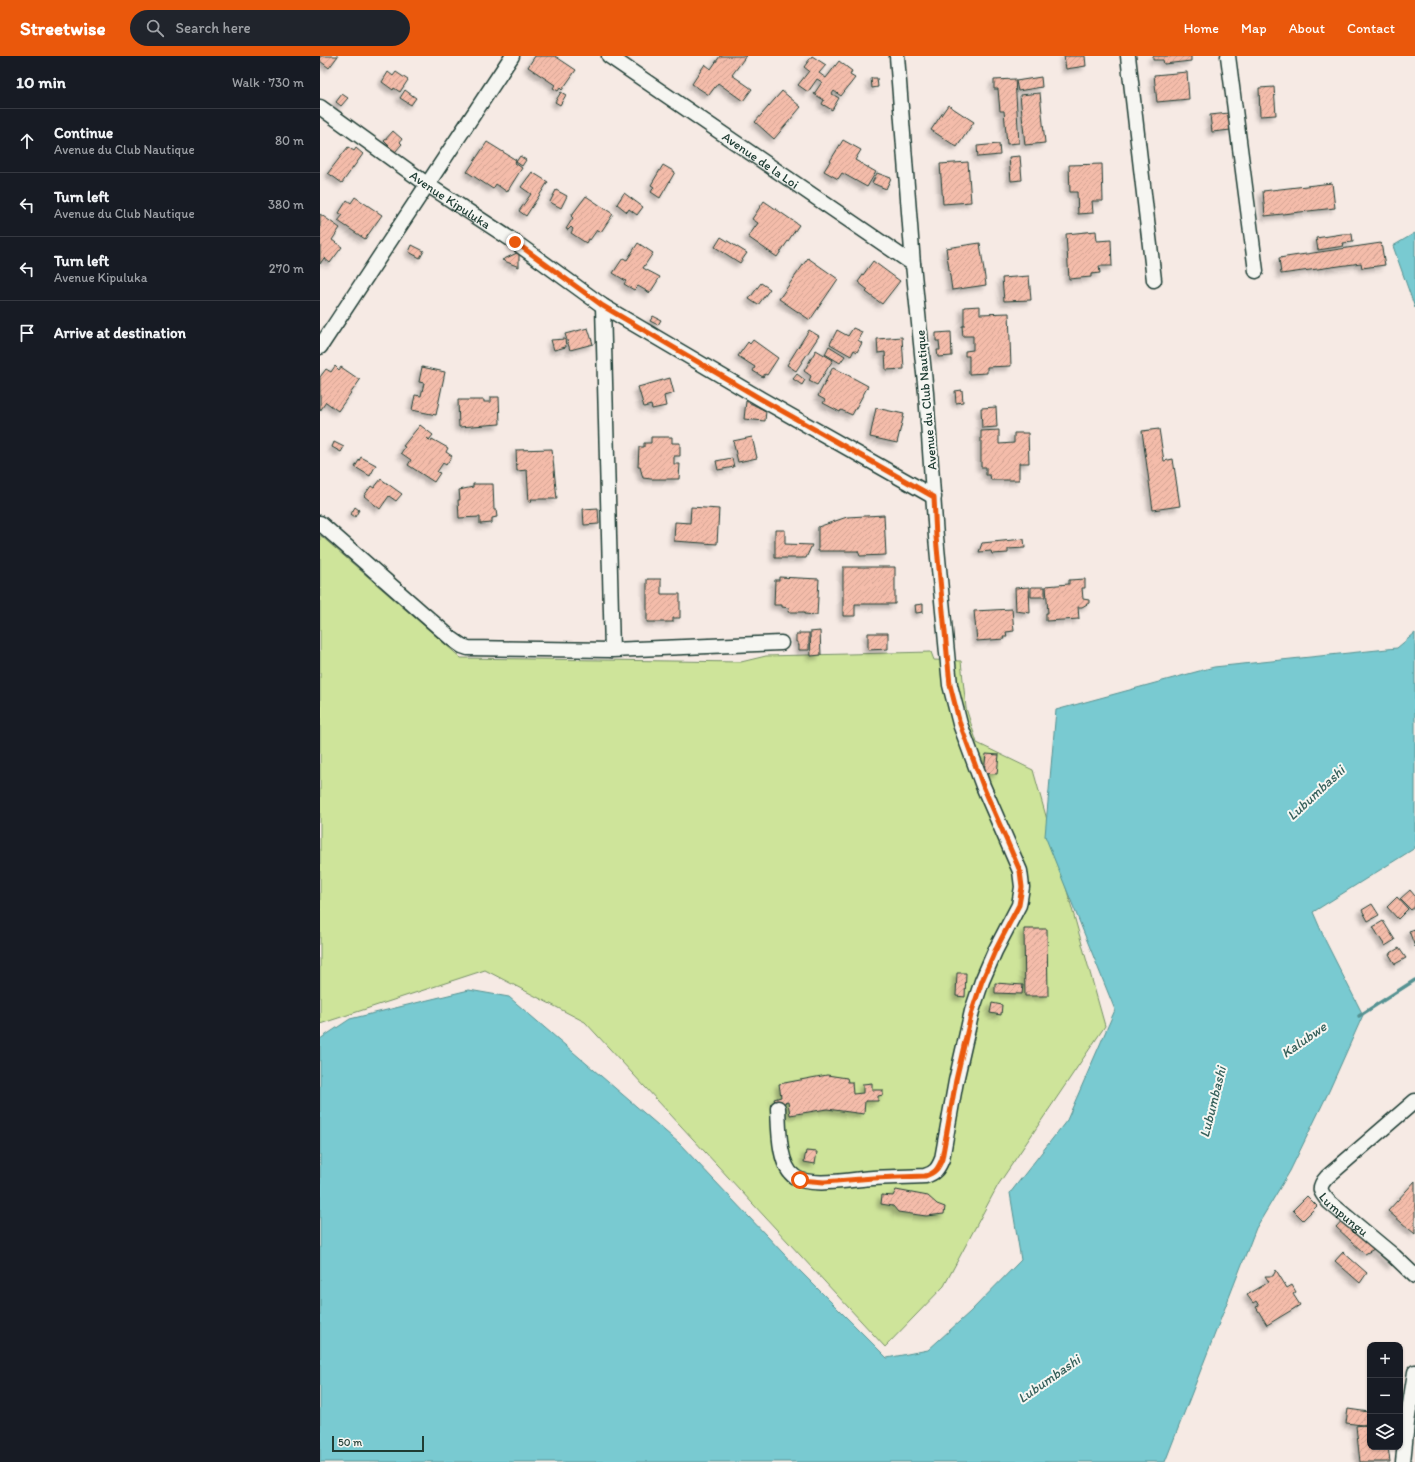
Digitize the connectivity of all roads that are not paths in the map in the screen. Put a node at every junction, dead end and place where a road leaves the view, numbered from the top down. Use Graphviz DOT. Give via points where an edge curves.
graph roads {
  1 [pos="512,56"];
  2 [pos="609,56"];
  3 [pos="897,56"];
  4 [pos="1128,56"];
  5 [pos="1228,56"];
  6 [pos="320,107"];
  7 [pos="428,185"];
  8 [pos="913,264"];
  9 [pos="1256,271"];
  10 [pos="1154,280"];
  11 [pos="603,306"];
  12 [pos="320,348"];
  13 [pos="934,497"];
  14 [pos="320,523"];
  15 [pos="781,643"];
  16 [pos="612,650"];
  17 [pos="1415,1101"];
  18 [pos="778,1108"];
  19 [pos="1415,1276"];
  20 [pos="1415,1372"];
  21 [pos="1403,1462"];
  1 -- 7 [label="street"];
  2 -- 8 [label="street, Avenue de la Loi"];
  3 -- 8 [label="street, Avenue du Club Nautique"];
  4 -- 10 [label="street"];
  5 -- 9 [label="street"];
  6 -- 7 [label="street, Avenue Kipuluka"];
  7 -- 11 [label="street, Avenue Kipuluka" via="515,242"];
  7 -- 12 [label="street"];
  8 -- 13 [label="street, Avenue du Club Nautique"];
  11 -- 13 [label="street, Avenue Kipuluka"];
  11 -- 16 [label="street"];
  13 -- 18 [label="street, Avenue du Club Nautique" via="950,685 960,724 983,786 1020,871 1022,887 1019,905 995,951 972,1011 942,1159 933,1174 824,1182 800,1180 794,1177 783,1157"];
  14 -- 16 [label="street" via="462,646 480,649"];
  15 -- 16 [label="street"];
  17 -- 19 [label="street, Lumpungu" via="1327,1177 1321,1183 1320,1189 1329,1202"];
  20 -- 21 [label="street"];
}
